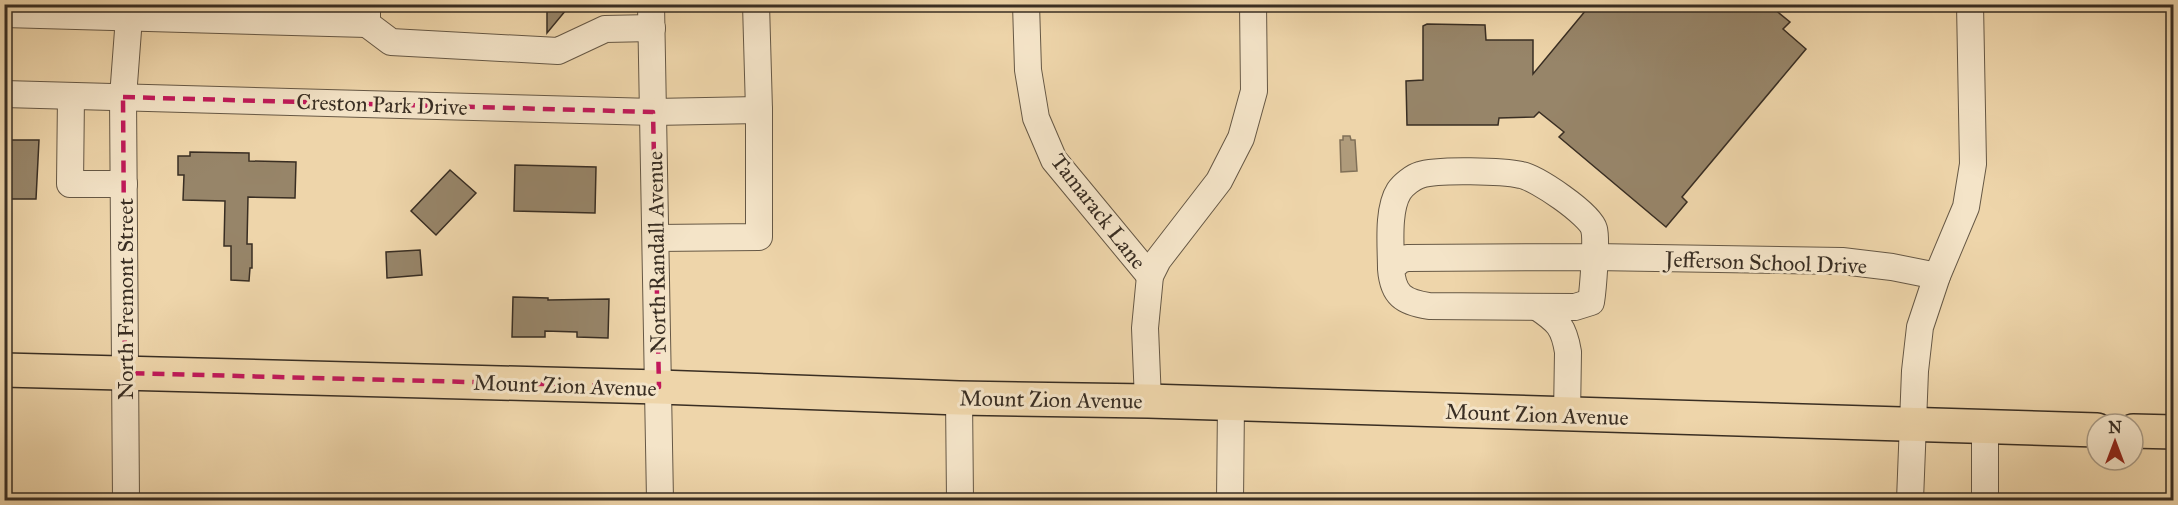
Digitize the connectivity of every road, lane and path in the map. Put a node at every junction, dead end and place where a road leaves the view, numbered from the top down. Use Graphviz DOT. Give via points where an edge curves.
graph roads {
  1 [pos="756,4"];
  2 [pos="1026,4"];
  3 [pos="1253,4"];
  4 [pos="1970,4"];
  5 [pos="130,11"];
  6 [pos="4,14"];
  7 [pos="367,14"];
  8 [pos="652,16"];
  9 [pos="4,94"];
  10 [pos="71,96"];
  11 [pos="123,97"];
  12 [pos="759,110"];
  13 [pos="653,112"];
  14 [pos="124,184"];
  15 [pos="656,238"];
  16 [pos="1594,257"];
  17 [pos="1391,269"];
  18 [pos="1150,276"];
  19 [pos="1937,276"];
  20 [pos="1537,308"];
  21 [pos="4,370"];
  22 [pos="125,373"];
  23 [pos="659,387"];
  24 [pos="959,398"];
  25 [pos="1148,401"];
  26 [pos="1231,404"];
  27 [pos="1568,415"];
  28 [pos="1913,426"];
  29 [pos="1984,428"];
  30 [pos="2085,430"];
  31 [pos="2145,431"];
  32 [pos="2174,432"];
  33 [pos="126,501"];
  34 [pos="660,501"];
  35 [pos="960,501"];
  36 [pos="1230,501"];
  37 [pos="1910,501"];
  38 [pos="1984,501"];
  1 -- 12 [label="street"];
  2 -- 18 [label="street, Tamarack Lane" via="1028,70 1036,118 1054,160"];
  3 -- 18 [label="street" via="1254,91 1241,138 1219,181"];
  4 -- 19 [label="street" via="1972,164 1966,207"];
  5 -- 6 [label="street"];
  5 -- 7 [label="street"];
  5 -- 11 [label="street, North Fremont Street"];
  7 -- 8 [label="street" via="391,42 558,51 605,29"];
  8 -- 13 [label="street, North Randall Avenue"];
  9 -- 10 [label="street, Creston Park Drive"];
  10 -- 11 [label="street, Creston Park Drive"];
  10 -- 14 [label="street" via="70,184"];
  11 -- 13 [label="street, Creston Park Drive"];
  11 -- 14 [label="street, North Fremont Street"];
  12 -- 13 [label="street, Creston Park Drive"];
  12 -- 15 [label="street" via="759,237"];
  13 -- 15 [label="street, North Randall Avenue"];
  14 -- 22 [label="street, North Fremont Street"];
  15 -- 23 [label="street, North Randall Avenue"];
  16 -- 17 [label="street, Jefferson School Drive" via="1407,258"];
  16 -- 17 [label="street" via="1594,229 1589,220 1540,183 1506,172 1435,172 1419,175 1398,192 1392,216"];
  16 -- 19 [label="street, Jefferson School Drive" via="1842,261"];
  16 -- 20 [label="street" via="1590,302 1575,308"];
  17 -- 20 [label="street" via="1392,285 1416,304"];
  18 -- 25 [label="street" via="1145,328"];
  19 -- 28 [label="street" via="1920,327"];
  20 -- 27 [label="street" via="1556,320 1567,343"];
  21 -- 22 [label="main road, Mount Zion Avenue"];
  22 -- 23 [label="main road, Mount Zion Avenue"];
  22 -- 33 [label="street, North Fremont Street"];
  23 -- 24 [label="main road, Mount Zion Avenue"];
  23 -- 34 [label="street, North Randall Avenue"];
  24 -- 25 [label="main road, Mount Zion Avenue"];
  24 -- 35 [label="street"];
  25 -- 26 [label="main road, Mount Zion Avenue"];
  26 -- 27 [label="main road, Mount Zion Avenue"];
  26 -- 36 [label="street"];
  27 -- 28 [label="main road, Mount Zion Avenue"];
  28 -- 29 [label="main road, Mount Zion Avenue"];
  28 -- 37 [label="street"];
  29 -- 30 [label="main road, Mount Zion Avenue"];
  29 -- 38 [label="street"];
  31 -- 32 [label="main road"];
}
